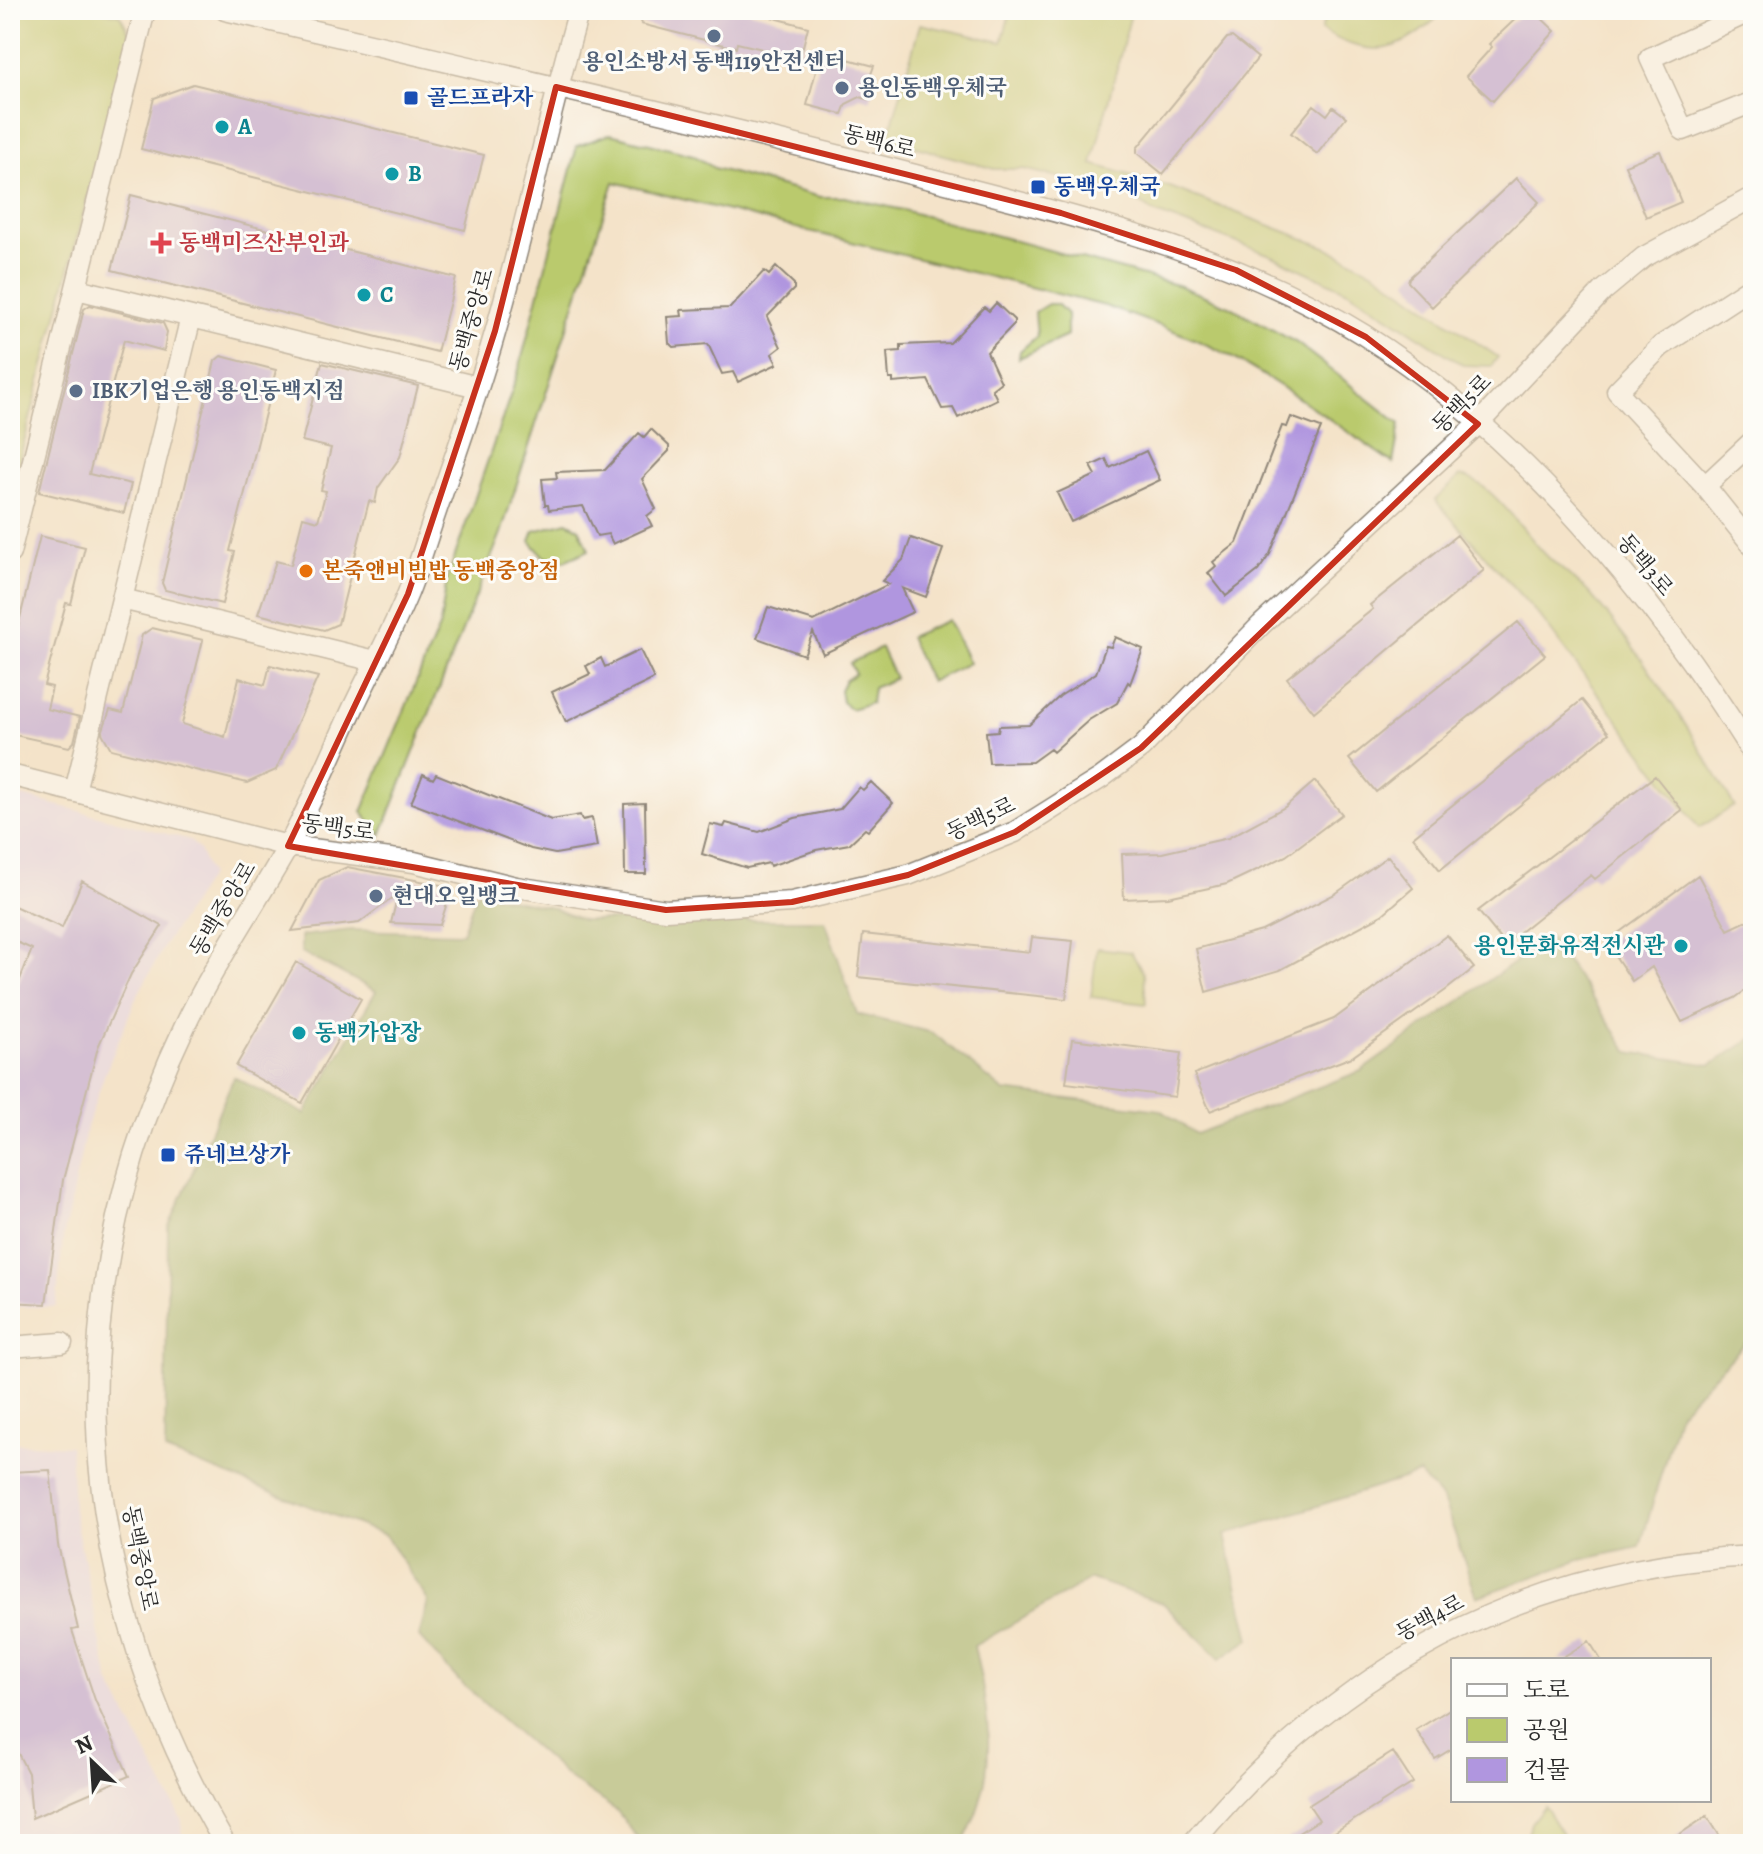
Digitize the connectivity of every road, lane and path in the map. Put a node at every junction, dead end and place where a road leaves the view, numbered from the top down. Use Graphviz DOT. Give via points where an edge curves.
graph roads {
  1 [pos="145,10"];
  2 [pos="225,10"];
  3 [pos="579,10"];
  4 [pos="1753,10"];
  5 [pos="556,87"];
  6 [pos="1753,102"];
  7 [pos="1753,197"];
  8 [pos="1753,286"];
  9 [pos="77,289"];
  10 [pos="191,317"];
  11 [pos="478,387"];
  12 [pos="1478,424"];
  13 [pos="1753,441"];
  14 [pos="1705,486"];
  15 [pos="1753,546"];
  16 [pos="10,553"];
  17 [pos="122,599"];
  18 [pos="375,661"];
  19 [pos="1753,754"];
  20 [pos="10,775"];
  21 [pos="75,791"];
  22 [pos="288,846"];
  23 [pos="62,1343"];
  24 [pos="10,1347"];
  25 [pos="1753,1556"];
  26 [pos="223,1843"];
  27 [pos="1192,1844"];
  1 -- 9 [label="street"];
  2 -- 5 [label="street, 동백6로"];
  3 -- 5 [label="street, 동백중앙로"];
  4 -- 6 [label="street" via="1650,58 1683,130"];
  5 -- 11 [label="street, 동백중앙로"];
  5 -- 12 [label="street, 동백6로" via="1061,213 1236,270 1366,337"];
  7 -- 12 [label="street, 동백5로" via="1644,257 1603,291"];
  8 -- 14 [label="street" via="1661,346 1617,391"];
  9 -- 10 [label="street"];
  9 -- 16 [label="street"];
  10 -- 11 [label="street"];
  10 -- 17 [label="street"];
  11 -- 18 [label="street, 동백중앙로" via="408,594"];
  12 -- 19 [label="street, 동백3로" via="1589,534 1675,640"];
  12 -- 22 [label="street, 동백5로" via="1261,625 1141,748 1015,832 921,871 792,902 666,910 516,887 414,862"];
  13 -- 14 [label="street"];
  14 -- 15 [label="street"];
  17 -- 18 [label="street"];
  17 -- 21 [label="street"];
  18 -- 22 [label="street, 동백중앙로"];
  20 -- 21 [label="street, 동백5로"];
  21 -- 22 [label="street, 동백5로"];
  22 -- 26 [label="street, 동백중앙로" via="169,1059 121,1199 98,1326 98,1450 120,1592 153,1701"];
  23 -- 24 [label="street"];
  25 -- 27 [label="street, 동백4로" via="1682,1562 1580,1581 1439,1637 1359,1685 1293,1737 1254,1772"];
}
